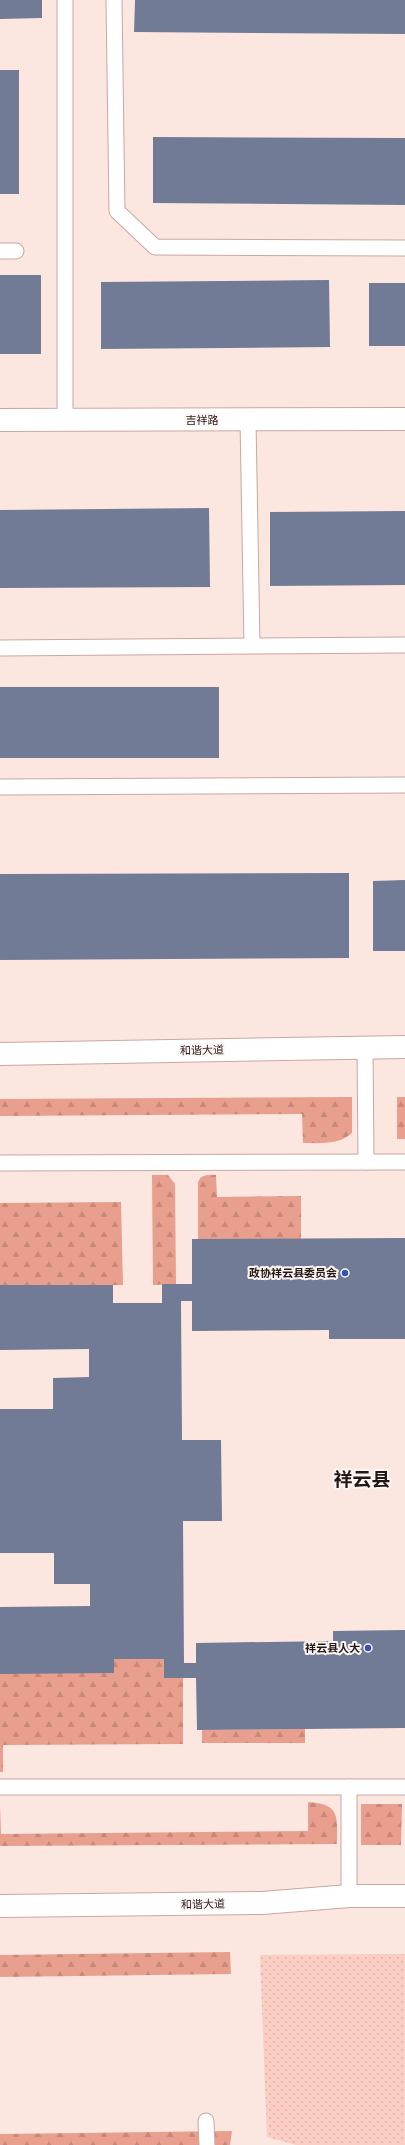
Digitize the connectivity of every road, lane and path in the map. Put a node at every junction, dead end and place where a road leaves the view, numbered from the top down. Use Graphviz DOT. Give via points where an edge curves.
graph roads {
  1 [pos="65,0"];
  2 [pos="114,0"];
  3 [pos="405,248"];
  4 [pos="0,251"];
  5 [pos="16,251"];
  6 [pos="405,419"];
  7 [pos="0,420"];
  8 [pos="65,420"];
  9 [pos="248,420"];
  10 [pos="405,644"];
  11 [pos="252,646"];
  12 [pos="0,648"];
  13 [pos="405,785"];
  14 [pos="0,787"];
  15 [pos="365,1047"];
  16 [pos="405,1047"];
  17 [pos="0,1054"];
  18 [pos="366,1162"];
  19 [pos="405,1162"];
  20 [pos="0,1163"];
  21 [pos="0,1787"];
  22 [pos="349,1787"];
  23 [pos="405,1787"];
  24 [pos="349,1896"];
  25 [pos="405,1896"];
  26 [pos="0,1906"];
  27 [pos="206,2121"];
  28 [pos="207,2145"];
  1 -- 8 [label="lane"];
  2 -- 3 [label="lane" via="116,211 155,247"];
  4 -- 5 [label="lane"];
  6 -- 9 [label="main road, 吉祥路"];
  7 -- 8 [label="main road, 吉祥路"];
  8 -- 9 [label="main road, 吉祥路"];
  9 -- 11 [label="lane"];
  10 -- 11 [label="lane"];
  11 -- 12 [label="lane"];
  13 -- 14 [label="lane"];
  15 -- 16 [label="main road, 和谐大道"];
  15 -- 17 [label="main road, 和谐大道"];
  15 -- 18 [label="lane"];
  18 -- 19 [label="lane"];
  18 -- 20 [label="lane"];
  21 -- 22 [label="lane"];
  22 -- 23 [label="lane"];
  22 -- 24 [label="lane"];
  24 -- 25 [label="main road, 和谐大道"];
  24 -- 26 [label="main road, 和谐大道" via="262,1903"];
  27 -- 28 [label="lane"];
}
